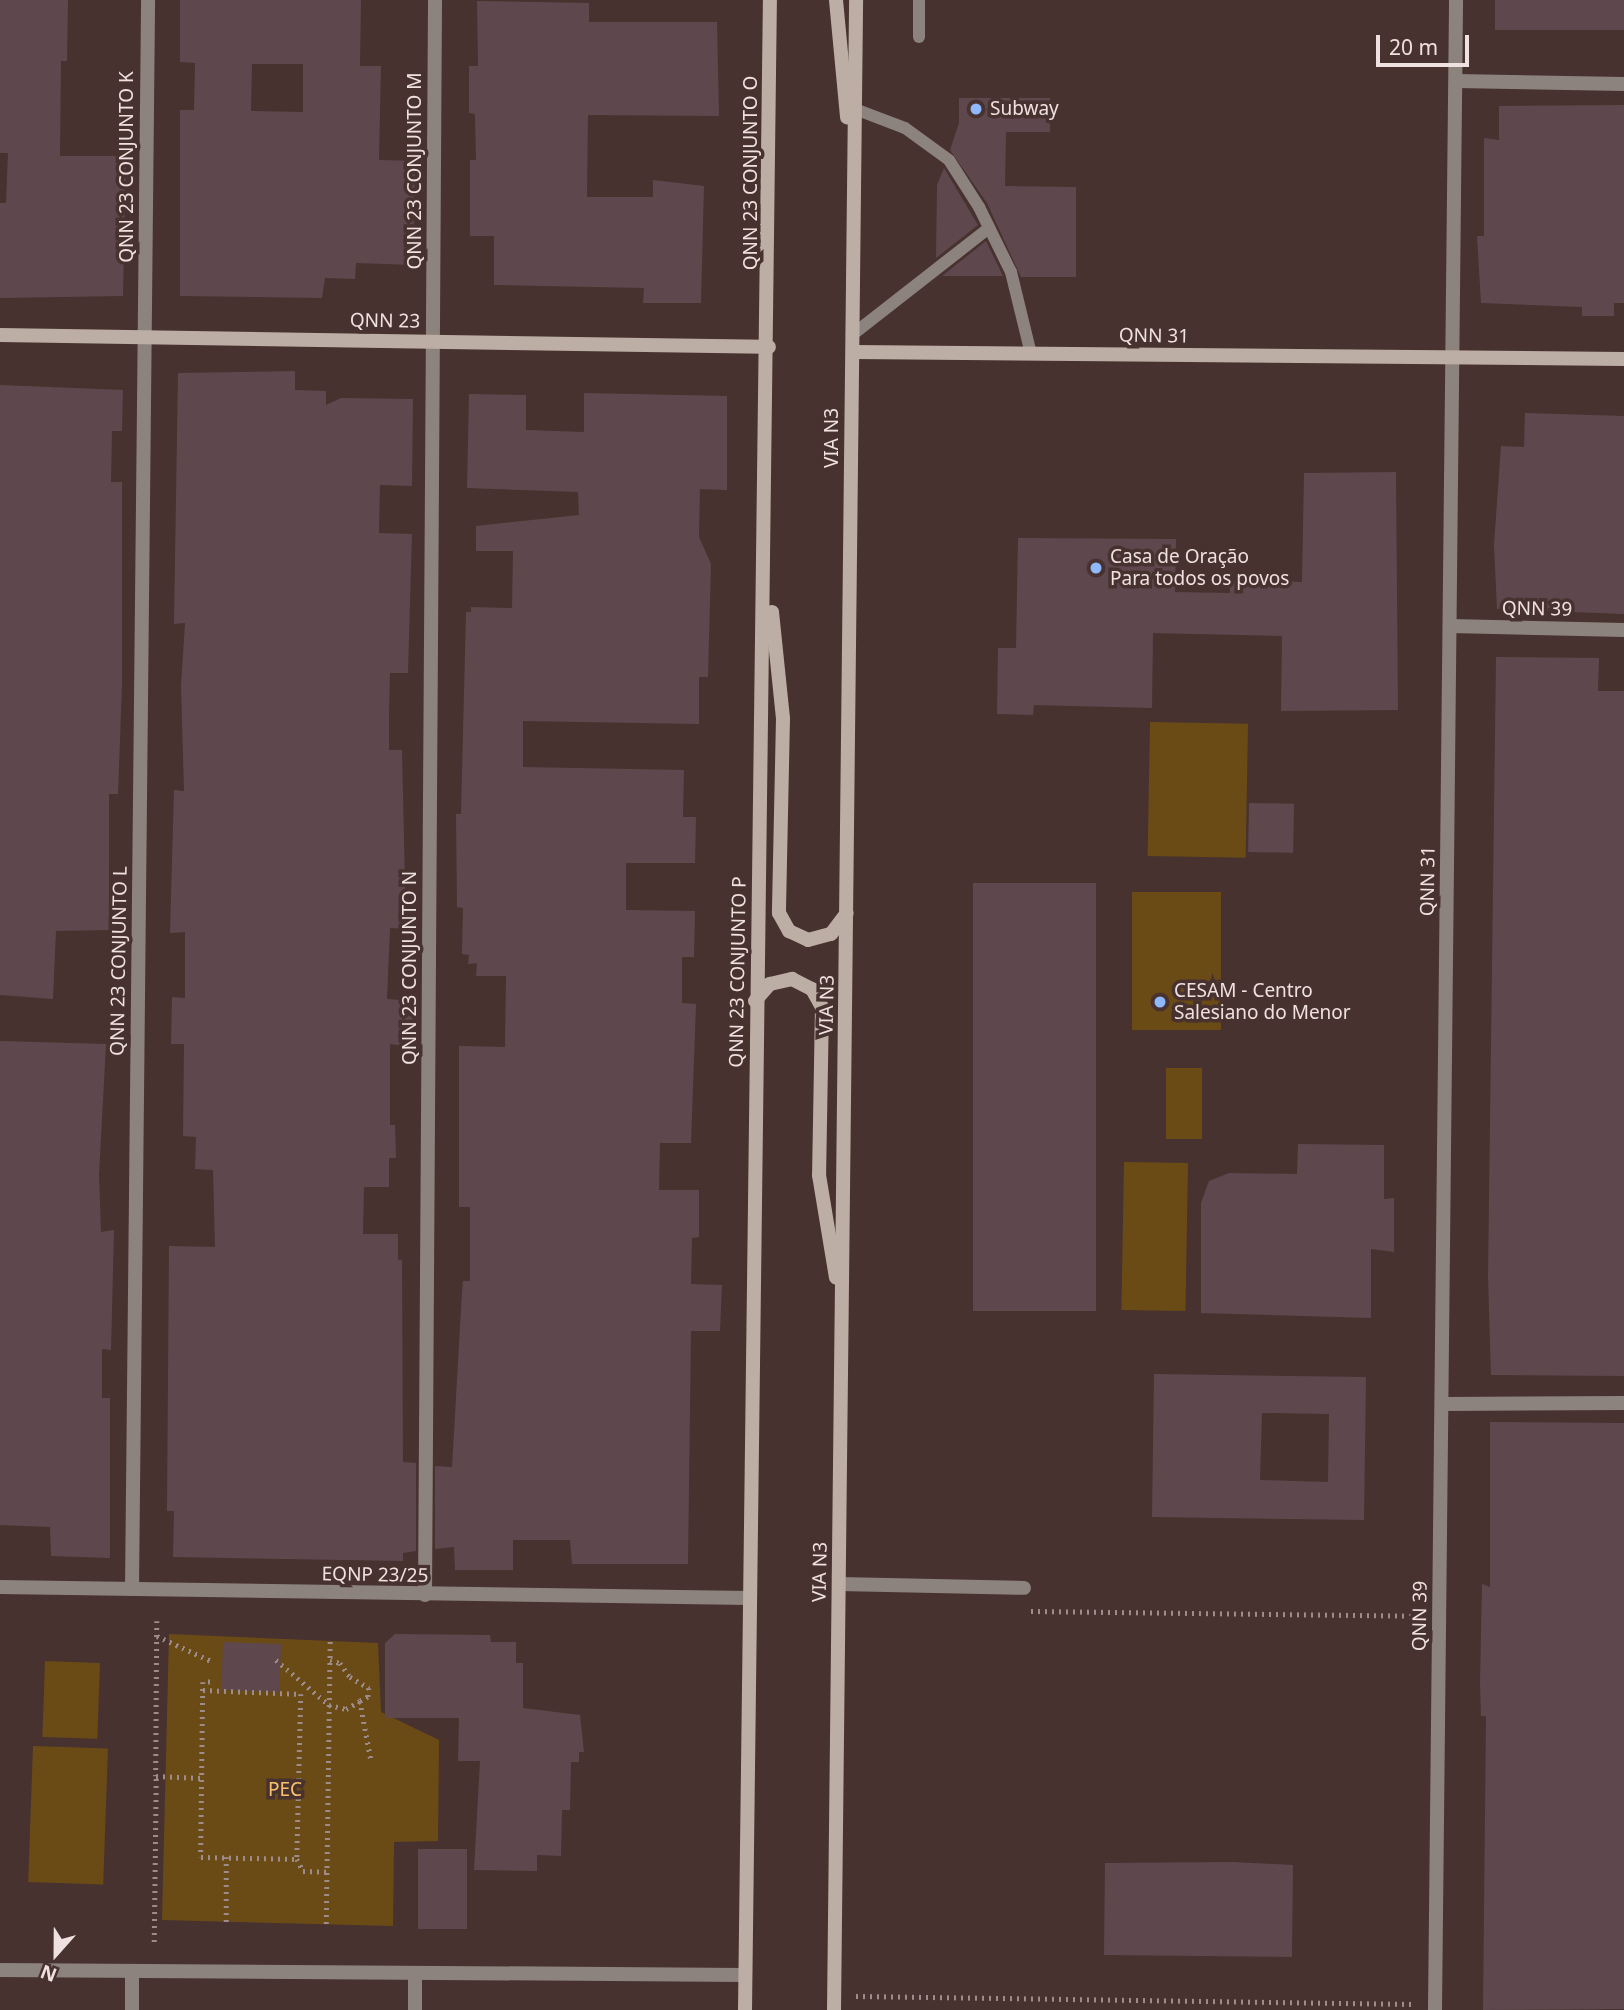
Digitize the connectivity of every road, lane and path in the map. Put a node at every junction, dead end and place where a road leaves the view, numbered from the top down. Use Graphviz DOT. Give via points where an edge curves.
graph roads {
  1 [pos="148,0"];
  2 [pos="435,0"];
  3 [pos="770,0"];
  4 [pos="836,0"];
  5 [pos="856,0"];
  6 [pos="919,0"];
  7 [pos="1456,0"];
  8 [pos="919,37"];
  9 [pos="1456,81"];
  10 [pos="1624,84"];
  11 [pos="855,109"];
  12 [pos="854,188"];
  13 [pos="989,228"];
  14 [pos="146,334"];
  15 [pos="0,335"];
  16 [pos="852,335"];
  17 [pos="433,341"];
  18 [pos="769,347"];
  19 [pos="854,352"];
  20 [pos="1031,355"];
  21 [pos="1453,358"];
  22 [pos="1624,359"];
  23 [pos="765,551"];
  24 [pos="1450,626"];
  25 [pos="1624,629"];
  26 [pos="847,913"];
  27 [pos="755,1001"];
  28 [pos="842,1313"];
  29 [pos="1624,1403"];
  30 [pos="1442,1404"];
  31 [pos="839,1584"];
  32 [pos="0,1587"];
  33 [pos="1024,1588"];
  34 [pos="132,1589"];
  35 [pos="425,1595"];
  36 [pos="749,1598"];
  37 [pos="1440,1616"];
  38 [pos="157,1621"];
  39 [pos="157,1636"];
  40 [pos="330,1641"];
  41 [pos="276,1660"];
  42 [pos="330,1660"];
  43 [pos="211,1661"];
  44 [pos="210,1682"];
  45 [pos="203,1690"];
  46 [pos="360,1701"];
  47 [pos="329,1705"];
  48 [pos="371,1760"];
  49 [pos="156,1776"];
  50 [pos="202,1778"];
  51 [pos="226,1857"];
  52 [pos="297,1859"];
  53 [pos="326,1871"];
  54 [pos="226,1922"];
  55 [pos="326,1924"];
  56 [pos="155,1942"];
  57 [pos="0,1970"];
  58 [pos="132,1971"];
  59 [pos="415,1974"];
  60 [pos="745,1975"];
  61 [pos="834,2003"];
  62 [pos="1435,2007"];
  63 [pos="132,2010"];
  64 [pos="415,2010"];
  65 [pos="745,2010"];
  1 -- 14 [label="street, QNN 23 CONJUNTO K"];
  2 -- 17 [label="street, QNN 23 CONJUNTO M"];
  3 -- 18 [label="main road, QNN 23 CONJUNTO O"];
  4 -- 12 [label="main road"];
  5 -- 11 [label="main road, VIA N3"];
  6 -- 8 [label="lane"];
  7 -- 9 [label="street, QNN 31"];
  9 -- 10 [label="street"];
  9 -- 21 [label="street, QNN 31"];
  11 -- 12 [label="main road, VIA N3"];
  11 -- 13 [label="lane" via="905,128 949,160"];
  12 -- 16 [label="main road, VIA N3"];
  13 -- 16 [label="lane"];
  13 -- 20 [label="lane" via="1011,272"];
  14 -- 15 [label="main road, QNN 23"];
  14 -- 17 [label="main road, QNN 23"];
  14 -- 34 [label="street, QNN 23 CONJUNTO L"];
  16 -- 19 [label="main road, VIA N3"];
  17 -- 18 [label="main road, QNN 23"];
  17 -- 35 [label="street, QNN 23 CONJUNTO N"];
  18 -- 23 [label="main road, QNN 23 CONJUNTO P"];
  19 -- 20 [label="main road, QNN 31"];
  19 -- 26 [label="main road, VIA N3"];
  20 -- 21 [label="main road, QNN 31"];
  21 -- 22 [label="main road"];
  21 -- 24 [label="street, QNN 31"];
  23 -- 26 [label="main road" via="783,719 779,912 789,931 808,940 831,934"];
  23 -- 27 [label="main road, QNN 23 CONJUNTO P"];
  24 -- 25 [label="street, QNN 39"];
  24 -- 30 [label="street, QNN 31"];
  26 -- 28 [label="main road, VIA N3"];
  27 -- 28 [label="main road" via="770,984 792,979 812,989 822,1007 819,1175"];
  27 -- 36 [label="main road, QNN 23 CONJUNTO P"];
  28 -- 31 [label="main road, VIA N3"];
  29 -- 30 [label="street"];
  30 -- 37 [label="street, QNN 39"];
  31 -- 33 [label="street"];
  31 -- 61 [label="main road, VIA N3"];
  32 -- 34 [label="street, EQNP 23/25"];
  33 -- 37 [label="path" via="1022,1611"];
  34 -- 35 [label="street, EQNP 23/25"];
  35 -- 36 [label="street, EQNP 23/25"];
  36 -- 60 [label="main road"];
  37 -- 62 [label="street, QNN 39"];
  38 -- 39 [label="path"];
  39 -- 43 [label="path"];
  39 -- 49 [label="path"];
  40 -- 42 [label="path"];
  41 -- 47 [label="path"];
  42 -- 46 [label="path" via="369,1688 368,1697"];
  42 -- 47 [label="path"];
  44 -- 45 [label="path" via="203,1682"];
  45 -- 50 [label="path"];
  45 -- 52 [label="path" via="301,1694"];
  46 -- 47 [label="path" via="346,1709"];
  46 -- 48 [label="path"];
  47 -- 53 [label="path"];
  49 -- 50 [label="path"];
  49 -- 56 [label="path"];
  50 -- 51 [label="path" via="201,1857"];
  51 -- 52 [label="path"];
  51 -- 54 [label="path"];
  52 -- 53 [label="path" via="303,1871"];
  53 -- 55 [label="path"];
  57 -- 58 [label="street"];
  58 -- 59 [label="street"];
  58 -- 63 [label="street"];
  59 -- 60 [label="street"];
  59 -- 64 [label="street"];
  60 -- 65 [label="main road"];
  61 -- 62 [label="path"];
}
